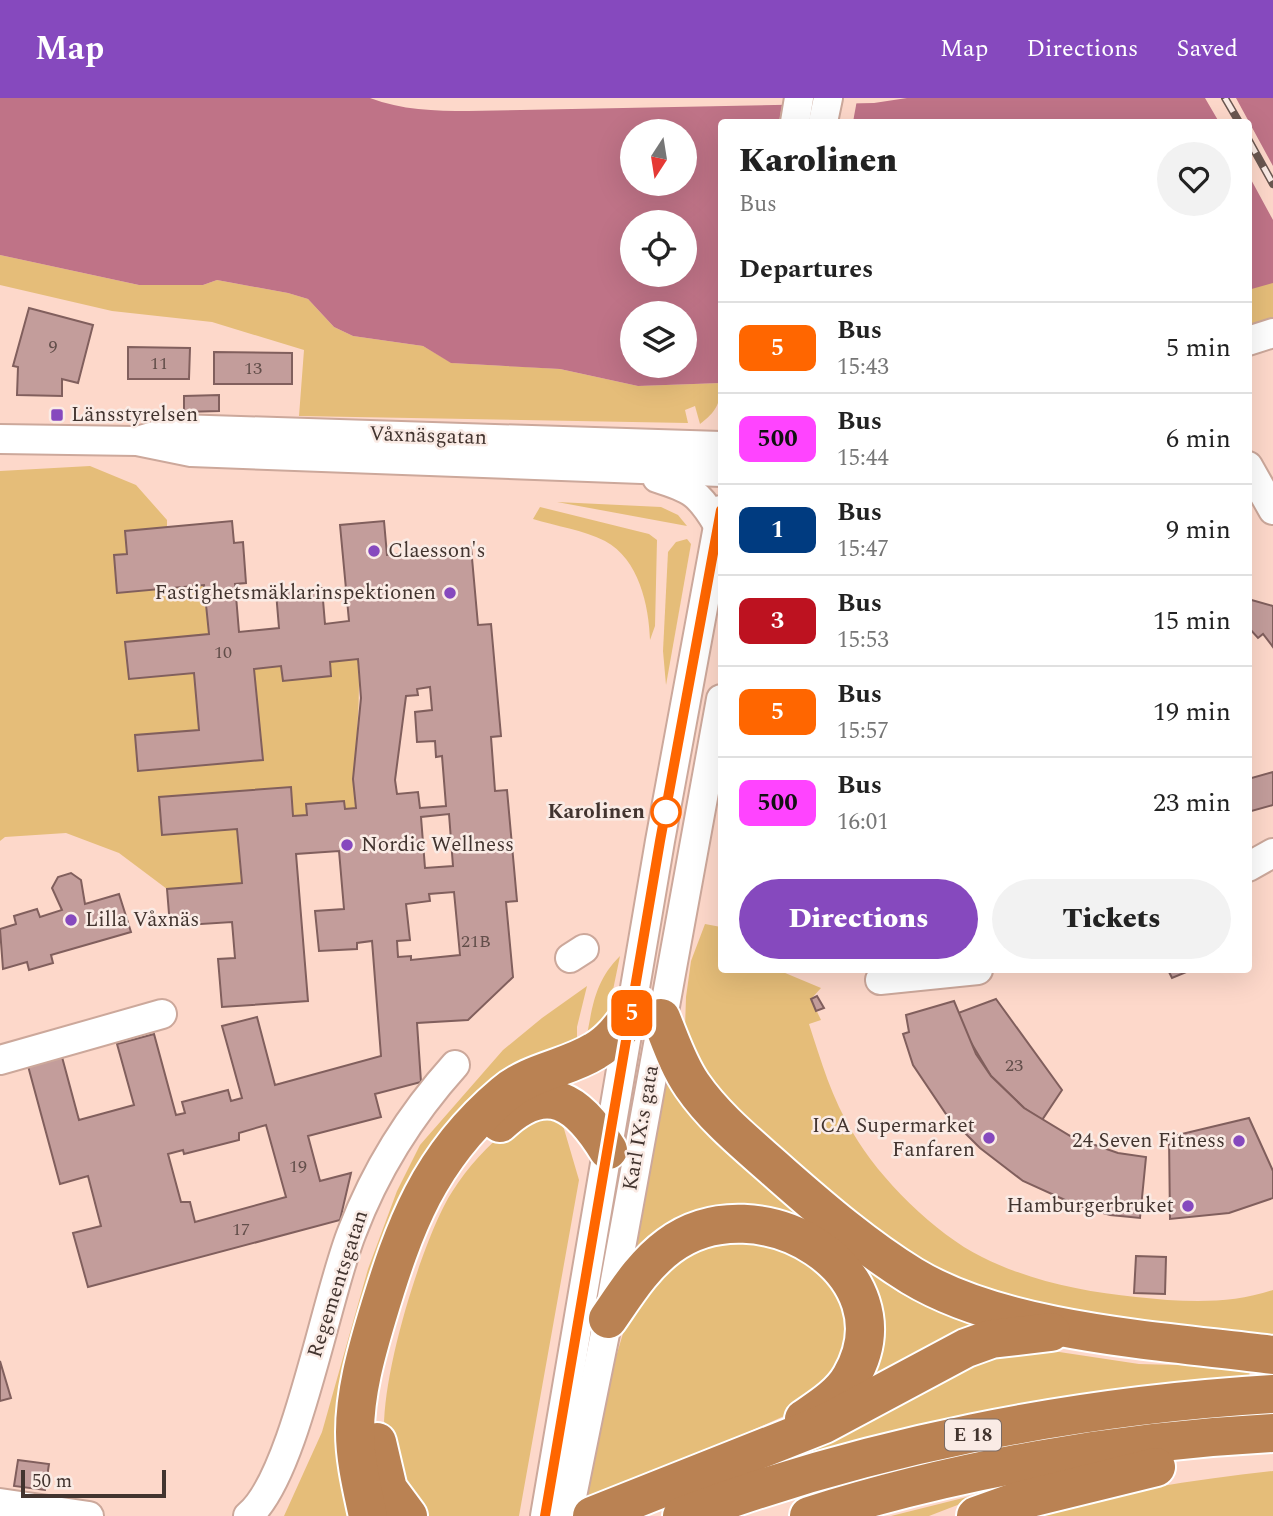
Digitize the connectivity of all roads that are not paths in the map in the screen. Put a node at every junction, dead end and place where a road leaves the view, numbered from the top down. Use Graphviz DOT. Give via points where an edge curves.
graph roads {
  1 [pos="799,98"];
  2 [pos="828,98"];
  3 [pos="796,119"];
  4 [pos="824,119"];
  5 [pos="1273,333"];
  6 [pos="1252,340"];
  7 [pos="0,439"];
  8 [pos="137,441"];
  9 [pos="718,446"];
  10 [pos="630,470"];
  11 [pos="718,472"];
  12 [pos="1252,473"];
  13 [pos="1273,510"];
  14 [pos="718,516"];
  15 [pos="718,532"];
  16 [pos="718,712"];
  17 [pos="1273,853"];
  18 [pos="1252,865"];
  19 [pos="949,973"];
  20 [pos="880,980"];
  21 [pos="162,1014"];
  22 [pos="647,1015"];
  23 [pos="0,1060"];
  24 [pos="455,1065"];
  25 [pos="608,1150"];
  26 [pos="608,1320"];
  27 [pos="1085,1330"];
  28 [pos="1273,1355"];
  29 [pos="1273,1394"];
  30 [pos="1273,1433"];
  31 [pos="1273,1443"];
  32 [pos="764,1447"];
  33 [pos="0,1503"];
  34 [pos="565,1510"];
  35 [pos="89,1516"];
  36 [pos="248,1516"];
  37 [pos="368,1516"];
  38 [pos="408,1516"];
  39 [pos="682,1516"];
  40 [pos="809,1516"];
  41 [pos="976,1516"];
  1 -- 3 [label="street"];
  2 -- 4 [label="street"];
  5 -- 6 [label="street"];
  7 -- 8 [label="street, Våxnäsgatan"];
  8 -- 9 [label="street, Våxnäsgatan" via="178,429"];
  8 -- 10 [label="street, Våxnäsgatan" via="191,452"];
  10 -- 11 [label="street, Våxnäsgatan"];
  10 -- 14 [label="street" via="689,488"];
  12 -- 13 [label="street"];
  15 -- 22 [label="street, Karl IX:s gata"];
  16 -- 22 [label="street, Karl IX:s gata"];
  17 -- 18 [label="street"];
  19 -- 20 [label="street"];
  21 -- 23 [label="street"];
  22 -- 25 [label="street, Karl IX:s gata"];
  22 -- 26 [label="street, Karl IX:s gata"];
  22 -- 27 [label="highway" via="684,1073 727,1125 864,1242 913,1277 959,1298"];
  22 -- 37 [label="highway" via="598,1050 544,1071 506,1093 461,1138 423,1192 401,1239 359,1385 355,1451"];
  24 -- 36 [label="street, Regementsgatan" via="422,1102 374,1182 351,1233 283,1459 258,1508"];
  25 -- 34 [label="street, Karl IX:s gata"];
  25 -- 38 [label="highway" via="577,1109 552,1099 538,1100 493,1129 432,1213 410,1268 375,1419 388,1489"];
  26 -- 32 [label="highway" via="635,1280 669,1245 711,1226 734,1223 785,1229 830,1256 862,1311 863,1347 850,1379 835,1396"];
  26 -- 34 [label="street, Karl IX:s gata"];
  27 -- 28 [label="highway"];
  27 -- 32 [label="highway" via="1024,1334 966,1348 857,1409"];
  29 -- 39 [label="highway, E 18" via="1135,1407 914,1447 827,1469"];
  30 -- 40 [label="highway, E 18" via="1128,1447 1044,1461 920,1486"];
  31 -- 41 [label="highway" via="1127,1473"];
  32 -- 34 [label="highway"];
  33 -- 35 [label="street"];
}
